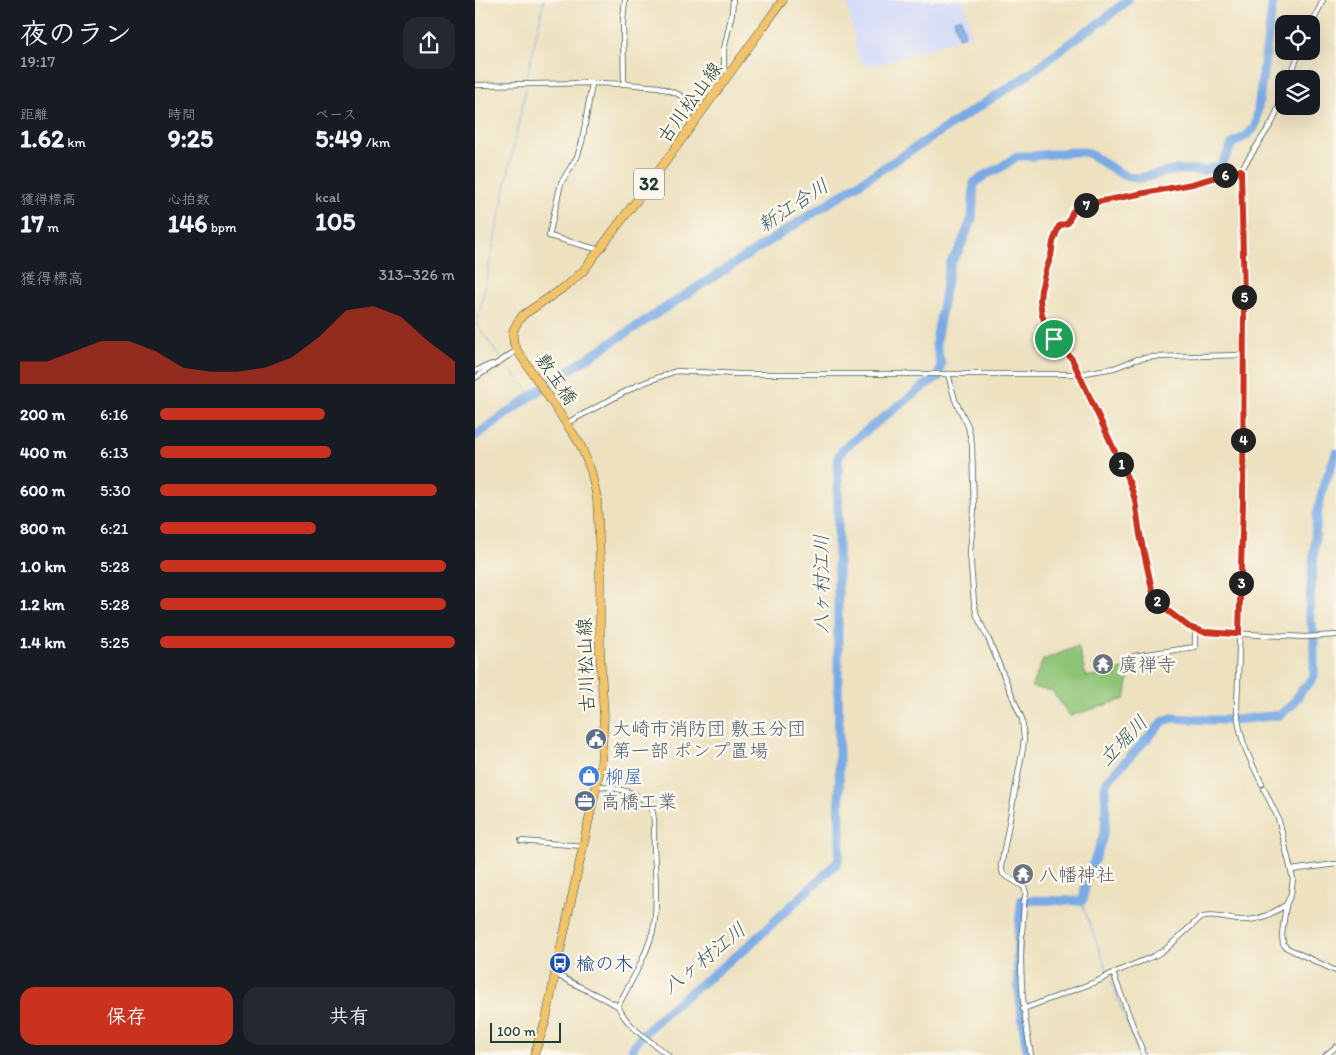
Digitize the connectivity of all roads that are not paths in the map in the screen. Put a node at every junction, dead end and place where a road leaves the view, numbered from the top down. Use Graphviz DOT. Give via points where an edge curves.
graph roads {
  1 [pos="625,0"];
  2 [pos="733,0"];
  3 [pos="783,0"];
  4 [pos="1323,0"];
  5 [pos="1316,15"];
  6 [pos="729,74"];
  7 [pos="592,83"];
  8 [pos="624,84"];
  9 [pos="475,85"];
  10 [pos="703,111"];
  11 [pos="1275,115"];
  12 [pos="1241,170"];
  13 [pos="600,250"];
  14 [pos="518,352"];
  15 [pos="1243,355"];
  16 [pos="498,362"];
  17 [pos="475,371"];
  18 [pos="948,374"];
  19 [pos="1079,374"];
  20 [pos="475,378"];
  21 [pos="567,424"];
  22 [pos="1195,630"];
  23 [pos="1239,633"];
  24 [pos="1336,635"];
  25 [pos="1134,656"];
  26 [pos="597,785"];
  27 [pos="521,841"];
  28 [pos="583,846"];
  29 [pos="1336,864"];
  30 [pos="1291,870"];
  31 [pos="1286,905"];
  32 [pos="1336,971"];
  33 [pos="1113,973"];
  34 [pos="555,974"];
  35 [pos="618,1006"];
  36 [pos="1023,1009"];
  37 [pos="1336,1046"];
  38 [pos="534,1055"];
  39 [pos="668,1055"];
  40 [pos="1031,1055"];
  41 [pos="1144,1055"];
  42 [pos="1326,1055"];
  1 -- 8 [label="street"];
  2 -- 6 [label="street" via="724,49 724,69"];
  3 -- 6 [label="main road, 古川松山線 / 32"];
  4 -- 5 [label="street"];
  6 -- 10 [label="main road, 古川松山線 / 32"];
  7 -- 8 [label="street"];
  7 -- 9 [label="street"];
  7 -- 13 [label="street" via="582,142 561,183 549,236"];
  8 -- 10 [label="street" via="670,90"];
  10 -- 13 [label="main road, 古川松山線 / 32"];
  11 -- 12 [label="street"];
  12 -- 15 [label="street"];
  12 -- 19 [label="street" via="1192,184 1097,202 1073,211 1068,223 1059,226 1041,290 1042,315 1047,328 1072,359"];
  13 -- 14 [label="main road, 古川松山線 / 32" via="569,284 523,315 513,331"];
  14 -- 16 [label="street"];
  14 -- 21 [label="main road, 敷玉橋 / 32"];
  15 -- 19 [label="street" via="1151,356 1114,368"];
  15 -- 23 [label="street"];
  16 -- 17 [label="street"];
  16 -- 20 [label="street"];
  18 -- 19 [label="street"];
  18 -- 21 [label="street" via="676,371 638,385"];
  18 -- 36 [label="street" via="973,445 970,552 974,603 1022,719 1024,732 1001,866 1003,874 1024,887 1026,893 1020,941"];
  19 -- 22 [label="street" via="1130,484 1154,598"];
  21 -- 26 [label="main road, 古川松山線 / 32" via="587,459 597,498 604,716"];
  22 -- 23 [label="street"];
  22 -- 25 [label="street" via="1195,647"];
  23 -- 24 [label="street" via="1306,637"];
  23 -- 30 [label="street" via="1238,726 1245,751 1278,818"];
  26 -- 28 [label="main road, 古川松山線 / 32"];
  26 -- 35 [label="street" via="641,797 650,806 653,822 656,901 653,927 646,951"];
  27 -- 28 [label="street"];
  28 -- 34 [label="main road, 古川松山線 / 32"];
  29 -- 30 [label="street"];
  30 -- 31 [label="street" via="1293,887"];
  31 -- 32 [label="street" via="1283,944"];
  31 -- 33 [label="street" via="1271,914 1248,920 1216,916 1200,918 1166,949"];
  33 -- 36 [label="street"];
  33 -- 41 [label="street"];
  34 -- 35 [label="street"];
  34 -- 38 [label="main road, 古川松山線 / 32" via="546,1020"];
  35 -- 39 [label="street" via="639,1033"];
  36 -- 40 [label="street"];
  37 -- 42 [label="street"];
}
